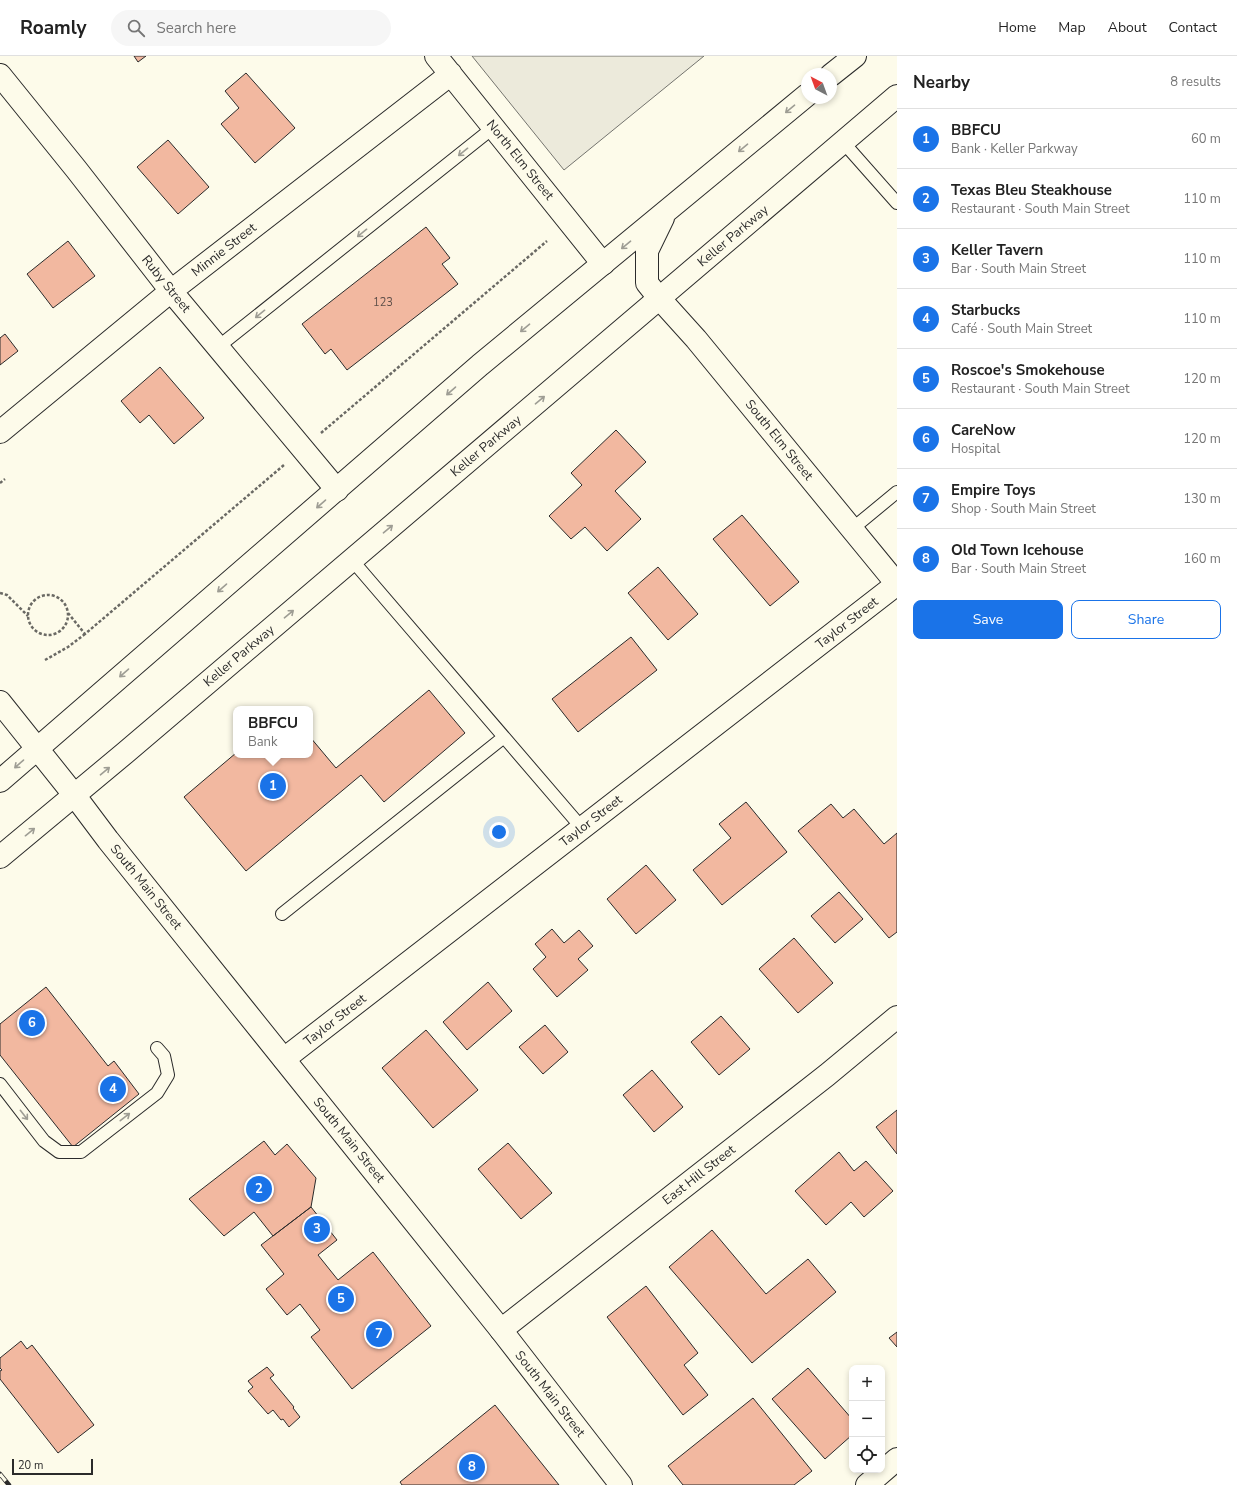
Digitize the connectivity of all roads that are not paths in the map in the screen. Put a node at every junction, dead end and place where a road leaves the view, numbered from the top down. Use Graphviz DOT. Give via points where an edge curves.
graph roads {
  1 [pos="436,56"];
  2 [pos="854,56"];
  3 [pos="837,71"];
  4 [pos="451,74"];
  5 [pos="0,75"];
  6 [pos="897,96"];
  7 [pos="801,100"];
  8 [pos="494,127"];
  9 [pos="843,142"];
  10 [pos="897,203"];
  11 [pos="666,212"];
  12 [pos="603,264"];
  13 [pos="171,291"];
  14 [pos="660,298"];
  15 [pos="218,347"];
  16 [pos="0,432"];
  17 [pos="337,490"];
  18 [pos="897,492"];
  19 [pos="852,529"];
  20 [pos="352,560"];
  21 [pos="897,584"];
  22 [pos="0,702"];
  23 [pos="504,737"];
  24 [pos="37,748"];
  25 [pos="0,781"];
  26 [pos="75,796"];
  27 [pos="582,828"];
  28 [pos="0,857"];
  29 [pos="282,914"];
  30 [pos="897,1017"];
  31 [pos="157,1048"];
  32 [pos="284,1059"];
  33 [pos="0,1084"];
  34 [pos="501,1330"];
  35 [pos="897,1459"];
  36 [pos="621,1485"];
  37 [pos="867,1485"];
  1 -- 4 [label="main road, North Elm Street"];
  2 -- 3 [label="main road"];
  4 -- 8 [label="main road, North Elm Street"];
  4 -- 13 [label="main road, Minnie Street"];
  5 -- 13 [label="main road, Ruby Street"];
  6 -- 9 [label="main road, Keller Parkway"];
  7 -- 11 [label="main road, one-way"];
  8 -- 12 [label="main road, North Elm Street"];
  8 -- 15 [label="lane, one-way"];
  9 -- 10 [label="lane"];
  9 -- 14 [label="main road, Keller Parkway"];
  11 -- 12 [label="main road, one-way"];
  11 -- 14 [label="main road, South Elm Street" via="648,251 647,283"];
  12 -- 17 [label="main road, one-way"];
  13 -- 15 [label="main road, Ruby Street"];
  13 -- 16 [label="main road, Minnie Street"];
  14 -- 19 [label="main road, South Elm Street"];
  20 -- 14 [label="main road, Keller Parkway, one-way"];
  15 -- 17 [label="main road, Ruby Street"];
  17 -- 24 [label="main road, one-way"];
  18 -- 19 [label="lane"];
  19 -- 21 [label="main road, South Elm Street"];
  20 -- 23 [label="lane"];
  26 -- 20 [label="main road, Keller Parkway, one-way"];
  21 -- 27 [label="main road, Taylor Street"];
  22 -- 24 [label="main road, South Main Street"];
  23 -- 27 [label="lane"];
  23 -- 29 [label="lane"];
  24 -- 25 [label="main road, one-way"];
  24 -- 26 [label="main road, South Main Street"];
  28 -- 26 [label="main road, Keller Parkway, one-way"];
  26 -- 32 [label="main road, South Main Street"];
  27 -- 32 [label="main road, Taylor Street"];
  30 -- 34 [label="main road, East Hill Street" via="827,1075"];
  33 -- 31 [label="lane, one-way" via="44,1141 59,1152 81,1152 157,1092 168,1075 164,1056"];
  32 -- 34 [label="main road, South Main Street"];
  34 -- 36 [label="main road, South Main Street"];
  35 -- 37 [label="main road"];
}
